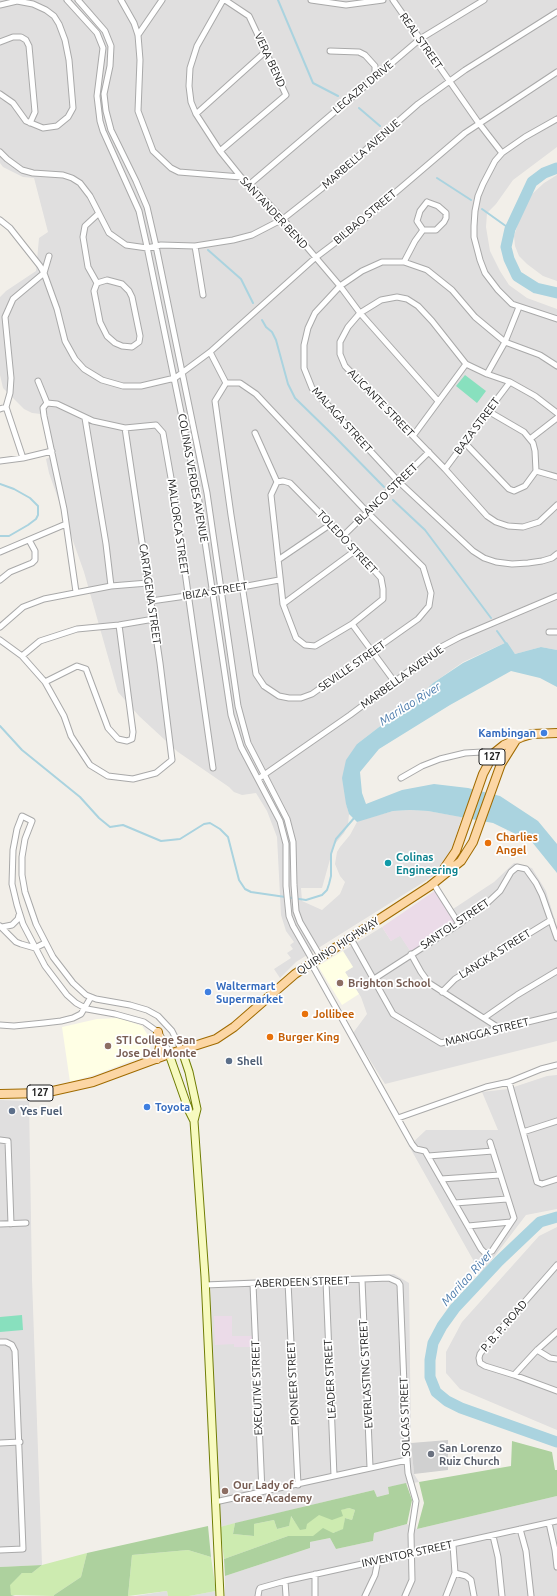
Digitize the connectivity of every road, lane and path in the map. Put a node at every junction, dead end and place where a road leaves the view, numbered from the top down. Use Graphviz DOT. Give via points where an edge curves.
graph roads {
  1 [pos="67,0"];
  2 [pos="78,0"];
  3 [pos="121,0"];
  4 [pos="162,0"];
  5 [pos="224,0"];
  6 [pos="311,0"];
  7 [pos="383,0"];
  8 [pos="393,0"];
  9 [pos="484,0"];
  10 [pos="0,4"];
  11 [pos="557,12"];
  12 [pos="138,35"];
  13 [pos="420,39"];
  14 [pos="0,42"];
  15 [pos="330,51"];
  16 [pos="265,52"];
  17 [pos="557,72"];
  18 [pos="375,75"];
  19 [pos="450,81"];
  20 [pos="0,94"];
  21 [pos="196,114"];
  22 [pos="557,119"];
  23 [pos="478,122"];
  24 [pos="30,123"];
  25 [pos="220,151"];
  26 [pos="0,152"];
  27 [pos="502,154"];
  28 [pos="241,177"];
  29 [pos="250,184"];
  30 [pos="98,214"];
  31 [pos="283,219"];
  32 [pos="0,220"];
  33 [pos="423,230"];
  34 [pos="156,246"];
  35 [pos="195,246"];
  36 [pos="147,248"];
  37 [pos="49,256"];
  38 [pos="315,258"];
  39 [pos="404,262"];
  40 [pos="44,273"];
  41 [pos="97,283"];
  42 [pos="340,286"];
  43 [pos="203,295"];
  44 [pos="519,306"];
  45 [pos="360,313"];
  46 [pos="557,319"];
  47 [pos="505,342"];
  48 [pos="210,352"];
  49 [pos="466,364"];
  50 [pos="557,366"];
  51 [pos="182,373"];
  52 [pos="487,374"];
  53 [pos="175,378"];
  54 [pos="38,381"];
  55 [pos="510,382"];
  56 [pos="226,383"];
  57 [pos="438,400"];
  58 [pos="47,403"];
  59 [pos="6,407"];
  60 [pos="0,409"];
  61 [pos="488,410"];
  62 [pos="557,413"];
  63 [pos="85,418"];
  64 [pos="557,418"];
  65 [pos="125,428"];
  66 [pos="255,433"];
  67 [pos="413,436"];
  68 [pos="530,439"];
  69 [pos="464,442"];
  70 [pos="52,451"];
  71 [pos="428,452"];
  72 [pos="22,458"];
  73 [pos="0,461"];
  74 [pos="445,469"];
  75 [pos="536,471"];
  76 [pos="557,478"];
  77 [pos="277,482"];
  78 [pos="399,482"];
  79 [pos="557,505"];
  80 [pos="368,512"];
  81 [pos="66,524"];
  82 [pos="331,524"];
  83 [pos="343,536"];
  84 [pos="29,540"];
  85 [pos="356,550"];
  86 [pos="0,552"];
  87 [pos="557,554"];
  88 [pos="278,560"];
  89 [pos="0,580"];
  90 [pos="279,580"];
  91 [pos="148,583"];
  92 [pos="111,586"];
  93 [pos="242,586"];
  94 [pos="221,591"];
  95 [pos="76,592"];
  96 [pos="213,592"];
  97 [pos="188,595"];
  98 [pos="557,596"];
  99 [pos="151,601"];
  100 [pos="283,604"];
  101 [pos="154,619"];
  102 [pos="352,624"];
  103 [pos="119,625"];
  104 [pos="0,627"];
  105 [pos="549,632"];
  106 [pos="557,632"];
  107 [pos="0,640"];
  108 [pos="372,652"];
  109 [pos="22,656"];
  110 [pos="394,681"];
  111 [pos="45,682"];
  112 [pos="557,733"];
  113 [pos="516,740"];
  114 [pos="494,753"];
  115 [pos="504,756"];
  116 [pos="213,768"];
  117 [pos="264,774"];
  118 [pos="258,778"];
  119 [pos="401,778"];
  120 [pos="282,809"];
  121 [pos="276,812"];
  122 [pos="286,880"];
  123 [pos="294,882"];
  124 [pos="433,883"];
  125 [pos="296,906"];
  126 [pos="288,908"];
  127 [pos="19,912"];
  128 [pos="551,920"];
  129 [pos="460,924"];
  130 [pos="1,927"];
  131 [pos="350,937"];
  132 [pos="557,938"];
  133 [pos="45,943"];
  134 [pos="35,948"];
  135 [pos="411,954"];
  136 [pos="320,956"];
  137 [pos="312,962"];
  138 [pos="557,971"];
  139 [pos="374,979"];
  140 [pos="442,992"];
  141 [pos="91,997"];
  142 [pos="83,1008"];
  143 [pos="557,1015"];
  144 [pos="484,1018"];
  145 [pos="0,1025"];
  146 [pos="499,1028"];
  147 [pos="158,1032"];
  148 [pos="182,1051"];
  149 [pos="169,1054"];
  150 [pos="156,1059"];
  151 [pos="557,1064"];
  152 [pos="509,1082"];
  153 [pos="0,1094"];
  154 [pos="398,1118"];
  155 [pos="194,1121"];
  156 [pos="557,1121"];
  157 [pos="523,1132"];
  158 [pos="0,1140"];
  159 [pos="490,1142"];
  160 [pos="493,1150"];
  161 [pos="428,1156"];
  162 [pos="500,1175"];
  163 [pos="441,1179"];
  164 [pos="557,1179"];
  165 [pos="507,1199"];
  166 [pos="455,1203"];
  167 [pos="512,1222"];
  168 [pos="26,1223"];
  169 [pos="0,1224"];
  170 [pos="11,1224"];
  171 [pos="468,1226"];
  172 [pos="557,1265"];
  173 [pos="362,1280"];
  174 [pos="326,1281"];
  175 [pos="288,1282"];
  176 [pos="398,1282"];
  177 [pos="253,1284"];
  178 [pos="205,1285"];
  179 [pos="557,1332"];
  180 [pos="0,1342"];
  181 [pos="537,1350"];
  182 [pos="557,1359"];
  183 [pos="514,1375"];
  184 [pos="557,1391"];
  185 [pos="20,1442"];
  186 [pos="0,1443"];
  187 [pos="407,1460"];
  188 [pos="370,1467"];
  189 [pos="334,1476"];
  190 [pos="298,1484"];
  191 [pos="262,1492"];
  192 [pos="215,1502"];
  193 [pos="557,1521"];
  194 [pos="549,1523"];
  195 [pos="520,1529"];
  196 [pos="493,1536"];
  197 [pos="453,1545"];
  198 [pos="0,1550"];
  199 [pos="412,1552"];
  200 [pos="378,1560"];
  201 [pos="557,1567"];
  202 [pos="315,1574"];
  203 [pos="456,1574"];
  204 [pos="285,1581"];
  205 [pos="218,1596"];
  206 [pos="258,1596"];
  207 [pos="286,1596"];
  208 [pos="315,1596"];
  209 [pos="365,1596"];
  210 [pos="406,1596"];
  211 [pos="446,1596"];
  212 [pos="474,1596"];
  213 [pos="502,1596"];
  214 [pos="531,1596"];
  1 -- 36 [label="street, COLINAS VERDES AVENUE" via="101,40 104,54 97,96 100,121 139,211"];
  2 -- 34 [label="street, COLINAS VERDES AVENUE" via="108,38 111,55 104,94 106,111 111,130 147,207"];
  3 -- 12 [label="street"];
  4 -- 12 [label="street"];
  5 -- 16 [label="street, VERA BEND" via="249,16"];
  5 -- 21 [label="street, SANTANDER BEND" via="197,46 190,68 191,102"];
  6 -- 7 [label="street" via="346,5"];
  8 -- 13 [label="street, REAL STREET"];
  9 -- 13 [label="street, LEGAZPI DRIVE"];
  10 -- 24 [label="street" via="17,2 41,7 54,16 65,40 73,95 71,112 57,126 43,128"];
  11 -- 19 [label="street, MARBELLA AVENUE"];
  12 -- 28 [label="street" via="138,111 153,151 179,172"];
  13 -- 18 [label="street, LEGAZPI DRIVE"];
  13 -- 19 [label="street, REAL STREET"];
  14 -- 24 [label="street" via="21,37 29,46 35,112"];
  15 -- 18 [label="street" via="359,52 365,55 375,66"];
  16 -- 21 [label="street"];
  16 -- 25 [label="street, VERA BEND" via="286,95"];
  17 -- 23 [label="street, BILBAO STREET"];
  18 -- 29 [label="street, LEGAZPI DRIVE"];
  19 -- 23 [label="street, REAL STREET"];
  19 -- 31 [label="street, MARBELLA AVENUE" via="418,104"];
  20 -- 24 [label="street" via="13,103"];
  21 -- 25 [label="street, SANTANDER BEND"];
  22 -- 27 [label="street"];
  23 -- 27 [label="street, REAL STREET"];
  23 -- 38 [label="street, BILBAO STREET"];
  25 -- 28 [label="street, SANTANDER BEND"];
  26 -- 30 [label="street" via="22,170 63,175 80,183 90,196"];
  27 -- 44 [label="street" via="492,167 478,196 474,237 485,273 501,294 512,304"];
  28 -- 29 [label="street, SANTANDER BEND"];
  29 -- 31 [label="street, SANTANDER BEND"];
  30 -- 36 [label="street" via="120,242"];
  30 -- 41 [label="street" via="85,226 83,237 88,267"];
  31 -- 35 [label="street, MARBELLA AVENUE" via="252,235"];
  31 -- 38 [label="street, SANTANDER BEND"];
  32 -- 40 [label="street" via="10,228"];
  33 -- 33 [label="street" via="417,216 427,202 446,213 446,218 436,230"];
  33 -- 39 [label="street"];
  34 -- 35 [label="street, MARBELLA AVENUE"];
  34 -- 36 [label="street, MARBELLA AVENUE"];
  34 -- 51 [label="street, COLINAS VERDES AVENUE"];
  35 -- 43 [label="street"];
  36 -- 53 [label="street, COLINAS VERDES AVENUE"];
  37 -- 40 [label="street"];
  38 -- 42 [label="street, SANTANDER BEND"];
  38 -- 48 [label="street, BILBAO STREET"];
  39 -- 42 [label="street, MALAGA STREET" via="382,262 362,271"];
  39 -- 47 [label="street, MALAGA STREET" via="427,270 452,290 475,317"];
  40 -- 53 [label="street" via="58,309 66,341 75,359 84,369 102,380 123,386 141,386"];
  40 -- 59 [label="street" via="13,299 5,317 11,378"];
  41 -- 41 [label="street" via="94,293 103,330 107,336 122,346 135,346 140,336 129,291 122,284 113,281 104,280"];
  42 -- 45 [label="street, SANTANDER BEND"];
  42 -- 78 [label="street, MALAGA STREET" via="315,313 308,328 304,346 304,368 312,388"];
  44 -- 46 [label="street"];
  44 -- 47 [label="street"];
  45 -- 49 [label="street, ALICANTE STREET" via="381,300 397,297 407,299 418,306 432,321"];
  45 -- 57 [label="street, SANTANDER BEND"];
  45 -- 67 [label="street, ALICANTE STREET" via="340,342 340,354 345,366"];
  47 -- 50 [label="street, MALAGA STREET" via="540,355"];
  47 -- 52 [label="street"];
  48 -- 51 [label="street, BILBAO STREET"];
  48 -- 56 [label="street"];
  49 -- 52 [label="street, ALICANTE STREET"];
  49 -- 57 [label="street"];
  51 -- 53 [label="street, BILBAO STREET"];
  51 -- 94 [label="street, COLINAS VERDES AVENUE" via="207,493"];
  52 -- 55 [label="street, ALICANTE STREET"];
  53 -- 96 [label="street, COLINAS VERDES AVENUE" via="198,495"];
  54 -- 58 [label="street"];
  55 -- 61 [label="street, BAZA STREET"];
  55 -- 62 [label="street, ALICANTE STREET" via="544,402"];
  56 -- 80 [label="street, SEVILLE STREET" via="240,383 256,394"];
  56 -- 93 [label="street, SEVILLE STREET" via="215,401"];
  57 -- 67 [label="street"];
  58 -- 63 [label="street, MALLORCA STREET" via="57,404"];
  58 -- 70 [label="street" via="43,408"];
  59 -- 60 [label="street"];
  59 -- 72 [label="street"];
  61 -- 68 [label="street" via="524,432"];
  61 -- 69 [label="street, BAZA STREET"];
  63 -- 65 [label="street, MALLORCA STREET"];
  63 -- 92 [label="street"];
  64 -- 68 [label="street"];
  65 -- 91 [label="street, CARTAGENA STREET"];
  65 -- 97 [label="street, MALLORCA STREET" via="156,425 163,434"];
  66 -- 77 [label="street"];
  67 -- 71 [label="street, ALICANTE STREET"];
  68 -- 75 [label="street" via="535,451"];
  69 -- 74 [label="street, BAZA STREET"];
  69 -- 75 [label="street" via="509,489 514,491 525,486"];
  70 -- 72 [label="street"];
  70 -- 81 [label="street"];
  71 -- 74 [label="street, ALICANTE STREET"];
  71 -- 78 [label="street, BLANCO STREET"];
  72 -- 73 [label="street"];
  74 -- 79 [label="street, ALICANTE STREET" via="487,516 496,522 512,527 528,526 539,522"];
  75 -- 76 [label="street"];
  77 -- 82 [label="street, TOLEDO STREET" via="290,483"];
  77 -- 88 [label="street, TOLEDO STREET" via="271,496"];
  78 -- 80 [label="street, BLANCO STREET"];
  78 -- 87 [label="street, MALAGA STREET" via="473,551 484,558 496,562 528,564 552,558"];
  80 -- 83 [label="street, BLANCO STREET"];
  80 -- 108 [label="street, SEVILLE STREET" via="423,567 431,593 429,606 418,619"];
  81 -- 84 [label="street"];
  81 -- 95 [label="street"];
  82 -- 83 [label="street, TOLEDO STREET"];
  82 -- 88 [label="street"];
  83 -- 85 [label="street, TOLEDO STREET"];
  84 -- 86 [label="street"];
  84 -- 89 [label="street" via="35,551 35,560"];
  85 -- 100 [label="street"];
  85 -- 102 [label="street, TOLEDO STREET" via="381,578 383,599"];
  88 -- 90 [label="street, TOLEDO STREET"];
  90 -- 93 [label="street, IBIZA STREET"];
  90 -- 100 [label="street, TOLEDO STREET"];
  91 -- 92 [label="street"];
  91 -- 99 [label="street, CARTAGENA STREET"];
  92 -- 95 [label="street"];
  93 -- 94 [label="street, IBIZA STREET"];
  93 -- 108 [label="street, SEVILLE STREET" via="256,674 264,686 279,696 301,698 312,694"];
  94 -- 96 [label="street, IBIZA STREET"];
  94 -- 117 [label="street, COLINAS VERDES AVENUE" via="238,706 248,743"];
  95 -- 104 [label="street" via="23,607"];
  96 -- 97 [label="street, IBIZA STREET"];
  96 -- 118 [label="street, COLINAS VERDES AVENUE" via="230,715 241,747"];
  97 -- 99 [label="street, IBIZA STREET"];
  97 -- 116 [label="street, MALLORCA STREET"];
  98 -- 110 [label="street, MARBELLA AVENUE" via="460,636"];
  99 -- 101 [label="street, CARTAGENA STREET"];
  100 -- 102 [label="street, TOLEDO STREET" via="296,638 305,646 315,646"];
  101 -- 103 [label="street"];
  101 -- 111 [label="street, CARTAGENA STREET" via="172,760 156,773 133,779 108,776 90,765 71,736 64,716"];
  102 -- 108 [label="street"];
  103 -- 109 [label="street" via="77,629 40,640"];
  103 -- 111 [label="street" via="132,738 127,741 118,739 108,728 86,669 77,666"];
  105 -- 106 [label="street"];
  107 -- 109 [label="street"];
  108 -- 110 [label="street"];
  109 -- 111 [label="street"];
  110 -- 117 [label="street, MARBELLA AVENUE" via="350,715"];
  112 -- 113 [label="main road, 127" via="532,734"];
  113 -- 114 [label="main road, 127"];
  113 -- 115 [label="main road, QUIRINO HIGHWAY / 127"];
  114 -- 115 [label="street"];
  114 -- 119 [label="street" via="465,753 440,759"];
  114 -- 124 [label="main road, QUIRINO HIGHWAY / 127" via="452,859"];
  115 -- 124 [label="main road, QUIRINO HIGHWAY / 127" via="473,842 455,867"];
  117 -- 118 [label="street, MARBELLA AVENUE"];
  117 -- 120 [label="street, COLINAS VERDES AVENUE"];
  118 -- 121 [label="street, COLINAS VERDES AVENUE"];
  120 -- 121 [label="street"];
  120 -- 123 [label="street, COLINAS VERDES AVENUE" via="293,842"];
  121 -- 122 [label="street, COLINAS VERDES AVENUE" via="286,844"];
  122 -- 123 [label="street"];
  122 -- 126 [label="street, COLINAS VERDES AVENUE"];
  123 -- 125 [label="street, COLINAS VERDES AVENUE"];
  124 -- 129 [label="street"];
  124 -- 131 [label="main road, QUIRINO HIGHWAY / 127"];
  125 -- 126 [label="street"];
  125 -- 136 [label="street, COLINAS VERDES AVENUE" via="300,922"];
  126 -- 137 [label="street, COLINAS VERDES AVENUE" via="293,926"];
  127 -- 130 [label="street" via="14,923"];
  127 -- 133 [label="street" via="12,884 12,861 15,838 22,816 32,821 27,830 23,852 23,884 32,914"];
  127 -- 134 [label="street"];
  128 -- 129 [label="street, SANTOL STREET" via="536,883 526,869 517,867 494,898"];
  128 -- 132 [label="street, SANTOL STREET"];
  128 -- 140 [label="street, LANGKA STREET" via="455,979"];
  129 -- 135 [label="street, SANTOL STREET"];
  130 -- 134 [label="street" via="16,942"];
  131 -- 136 [label="main road, QUIRINO HIGHWAY / 127"];
  131 -- 139 [label="street, MANGGA STREET"];
  133 -- 134 [label="street"];
  133 -- 141 [label="street" via="73,983"];
  134 -- 142 [label="street" via="67,995"];
  135 -- 139 [label="street, SANTOL STREET"];
  135 -- 140 [label="street" via="425,979"];
  136 -- 137 [label="main road, QUIRINO HIGHWAY / 127"];
  137 -- 148 [label="main road, QUIRINO HIGHWAY / 127" via="234,1027 216,1039"];
  137 -- 154 [label="street, COLINAS VERDES AVENUE"];
  138 -- 144 [label="street"];
  139 -- 146 [label="street, MANGGA STREET" via="393,1014 441,1043"];
  140 -- 144 [label="street"];
  141 -- 142 [label="street"];
  141 -- 148 [label="street" via="130,1005 152,1013 172,1031"];
  142 -- 145 [label="street" via="81,1014 61,1021"];
  142 -- 147 [label="street" via="144,1022"];
  143 -- 146 [label="street, MANGGA STREET"];
  144 -- 146 [label="street"];
  147 -- 149 [label="street"];
  147 -- 150 [label="main road" via="160,1047"];
  148 -- 149 [label="main road, QUIRINO HIGHWAY / 127"];
  148 -- 155 [label="street" via="197,1109"];
  149 -- 150 [label="main road, QUIRINO HIGHWAY / 127"];
  149 -- 155 [label="street"];
  150 -- 153 [label="main road, QUIRINO HIGHWAY / 127" via="70,1088 44,1093"];
  151 -- 152 [label="street"];
  152 -- 154 [label="street" via="486,1087"];
  152 -- 157 [label="street"];
  154 -- 161 [label="street, COLINAS VERDES AVENUE" via="412,1144 416,1149 425,1151"];
  155 -- 178 [label="street"];
  156 -- 157 [label="street"];
  157 -- 164 [label="street" via="537,1182 542,1184"];
  158 -- 170 [label="street" via="8,1141"];
  159 -- 160 [label="street"];
  160 -- 161 [label="street"];
  160 -- 162 [label="street"];
  161 -- 163 [label="street"];
  162 -- 163 [label="street"];
  162 -- 165 [label="street"];
  163 -- 166 [label="street"];
  165 -- 166 [label="street"];
  165 -- 167 [label="street" via="514,1218"];
  166 -- 171 [label="street"];
  167 -- 171 [label="street"];
  167 -- 171 [label="street" via="488,1253 483,1252"];
  168 -- 170 [label="street"];
  169 -- 170 [label="street"];
  172 -- 183 [label="street, P. B. P. ROAD" via="480,1354 480,1363"];
  173 -- 174 [label="street, ABERDEEN STREET"];
  173 -- 176 [label="street, ABERDEEN STREET" via="389,1278"];
  173 -- 188 [label="street, EVERLASTING STREET"];
  174 -- 175 [label="street, ABERDEEN STREET"];
  174 -- 189 [label="street, LEADER STREET"];
  175 -- 177 [label="street, ABERDEEN STREET"];
  175 -- 190 [label="street, PIONEER STREET"];
  176 -- 187 [label="street, SOLCAS STREET" via="401,1290"];
  177 -- 178 [label="street, ABERDEEN STREET"];
  177 -- 191 [label="street, EXECUTIVE STREET"];
  178 -- 192 [label="street"];
  179 -- 181 [label="street"];
  180 -- 185 [label="street" via="12,1345 15,1351"];
  181 -- 182 [label="street"];
  181 -- 183 [label="street"];
  183 -- 184 [label="street, P. B. P. ROAD"];
  185 -- 186 [label="street"];
  185 -- 198 [label="street" via="23,1549"];
  187 -- 188 [label="street"];
  187 -- 199 [label="street, SOLCAS STREET" via="416,1501 411,1534"];
  188 -- 189 [label="street"];
  189 -- 190 [label="street"];
  190 -- 191 [label="street"];
  191 -- 192 [label="street"];
  192 -- 205 [label="street"];
  193 -- 194 [label="street, INVENTOR STREET"];
  194 -- 195 [label="street, INVENTOR STREET"];
  194 -- 201 [label="street"];
  195 -- 196 [label="street, INVENTOR STREET"];
  195 -- 214 [label="street" via="526,1551"];
  196 -- 197 [label="street, INVENTOR STREET"];
  196 -- 213 [label="street"];
  197 -- 199 [label="street, INVENTOR STREET"];
  197 -- 203 [label="street"];
  199 -- 200 [label="street, INVENTOR STREET"];
  199 -- 210 [label="street, SOLCAS STREET" via="412,1580"];
  200 -- 202 [label="street, INVENTOR STREET"];
  200 -- 209 [label="street" via="376,1575"];
  202 -- 204 [label="street, INVENTOR STREET"];
  202 -- 208 [label="street"];
  203 -- 211 [label="street"];
  203 -- 212 [label="street" via="471,1580"];
  204 -- 206 [label="street, INVENTOR STREET" via="260,1588"];
  204 -- 207 [label="street"];
}
